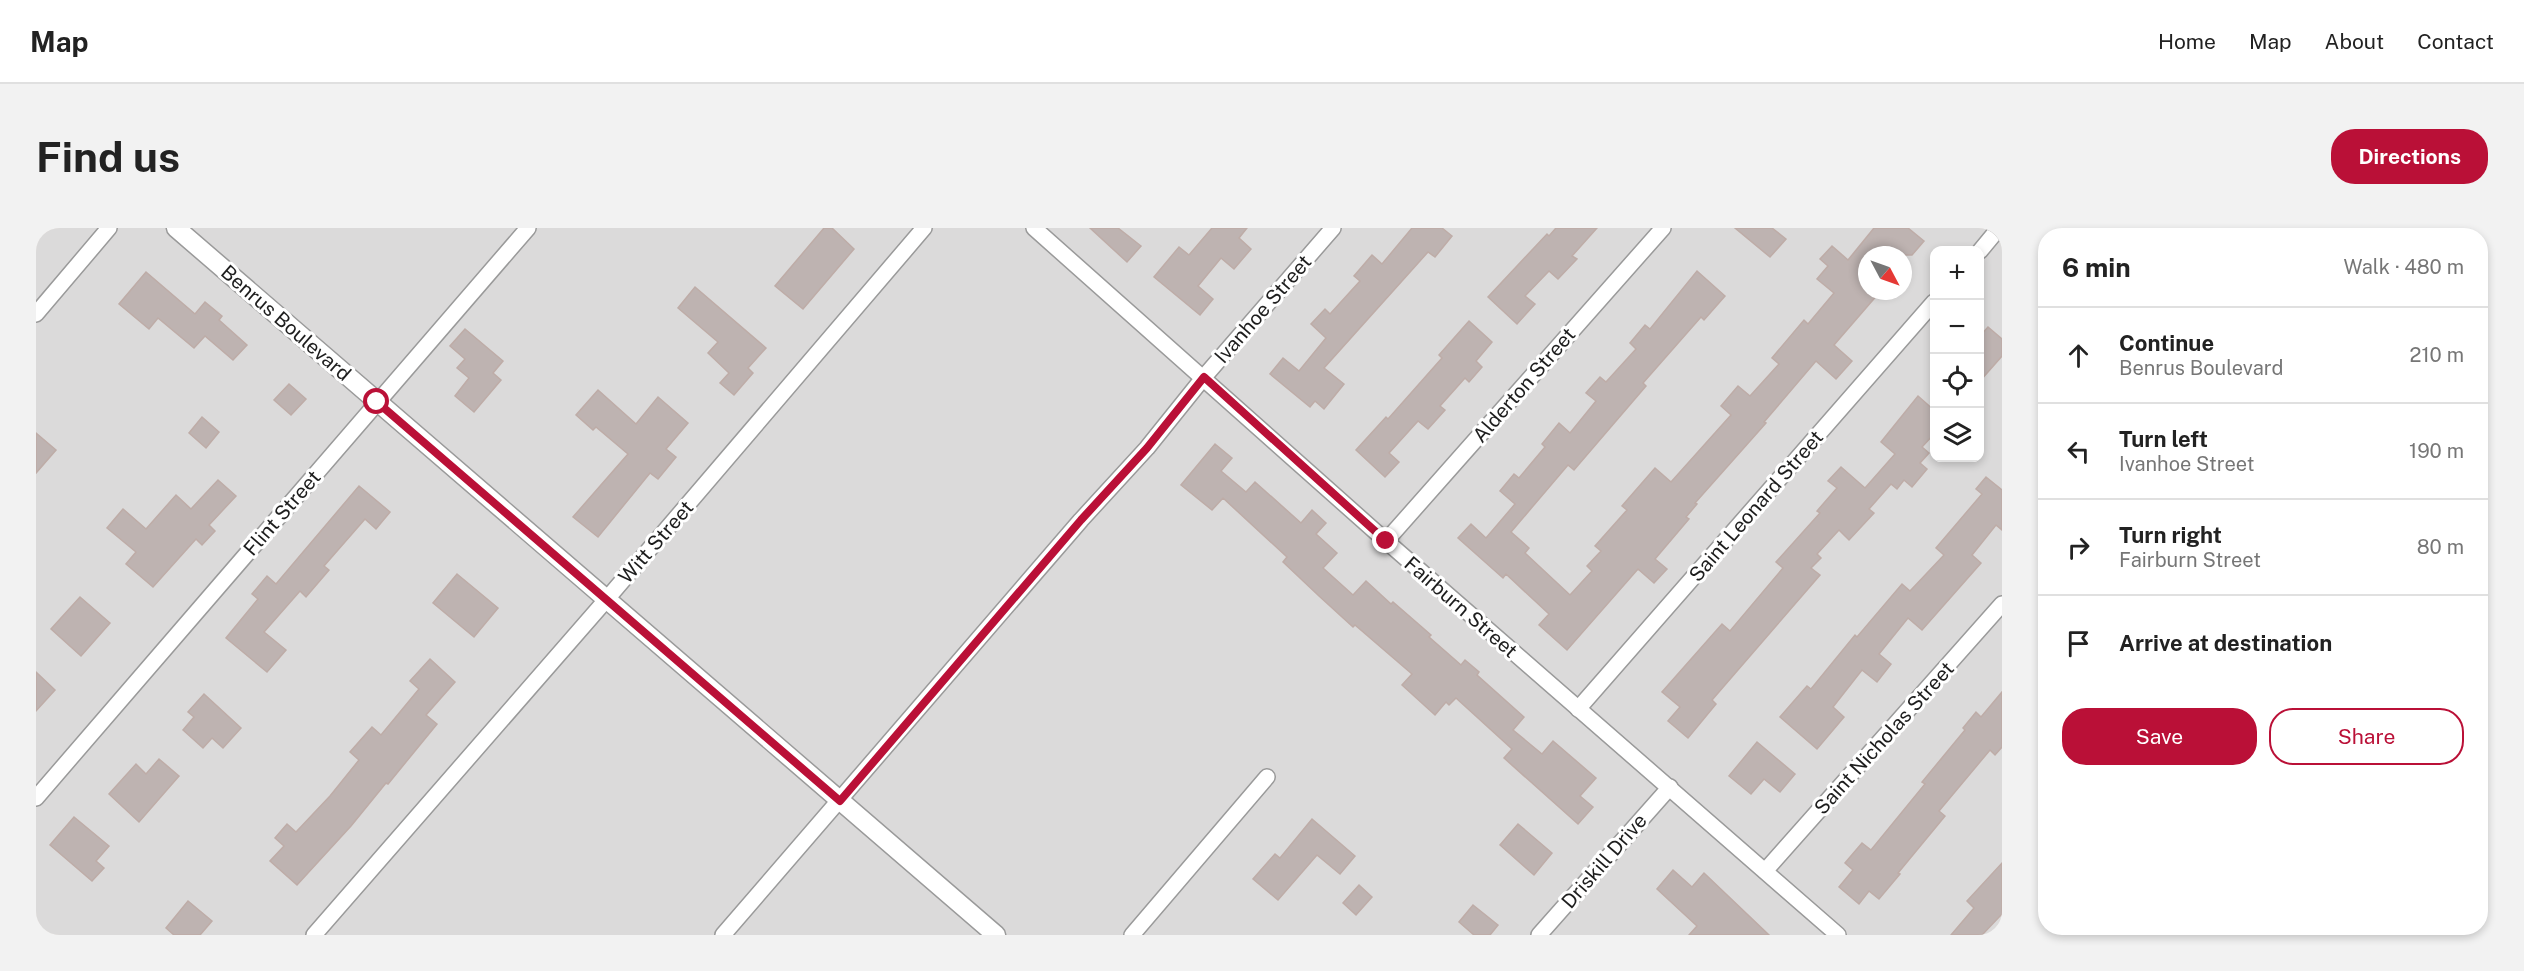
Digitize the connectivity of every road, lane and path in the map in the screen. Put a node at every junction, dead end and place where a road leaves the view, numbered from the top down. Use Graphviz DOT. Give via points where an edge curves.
graph roads {
  1 [pos="109,228"];
  2 [pos="176,228"];
  3 [pos="528,228"];
  4 [pos="924,228"];
  5 [pos="1034,228"];
  6 [pos="1333,228"];
  7 [pos="1663,228"];
  8 [pos="1999,228"];
  9 [pos="1983,246"];
  10 [pos="1930,308"];
  11 [pos="36,314"];
  12 [pos="1204,377"];
  13 [pos="377,402"];
  14 [pos="1386,541"];
  15 [pos="606,600"];
  16 [pos="2002,604"];
  17 [pos="1578,710"];
  18 [pos="1267,777"];
  19 [pos="1670,787"];
  20 [pos="36,798"];
  21 [pos="840,801"];
  22 [pos="1765,871"];
  23 [pos="314,935"];
  24 [pos="723,935"];
  25 [pos="996,935"];
  26 [pos="1132,935"];
  27 [pos="1539,935"];
  28 [pos="1838,935"];
  1 -- 11 [label="street"];
  2 -- 13 [label="street, Benrus Boulevard"];
  3 -- 13 [label="street, Flint Street"];
  4 -- 15 [label="street, Witt Street"];
  5 -- 12 [label="street, Fairburn Street"];
  6 -- 12 [label="street, Ivanhoe Street"];
  7 -- 14 [label="street, Alderton Street"];
  8 -- 9 [label="street"];
  10 -- 17 [label="street, Saint Leonard Street"];
  12 -- 14 [label="street, Fairburn Street"];
  12 -- 21 [label="street, Ivanhoe Street"];
  13 -- 15 [label="street, Benrus Boulevard"];
  13 -- 20 [label="street, Flint Street"];
  14 -- 17 [label="street, Fairburn Street"];
  15 -- 21 [label="street, Benrus Boulevard"];
  15 -- 23 [label="street, Witt Street"];
  16 -- 22 [label="street, Saint Nicholas Street"];
  17 -- 19 [label="street, Fairburn Street"];
  18 -- 26 [label="street"];
  19 -- 22 [label="street, Fairburn Street"];
  19 -- 27 [label="street, Driskill Drive"];
  21 -- 24 [label="street, Ivanhoe Street"];
  21 -- 25 [label="street, Benrus Boulevard"];
  22 -- 28 [label="street, Fairburn Street"];
}
